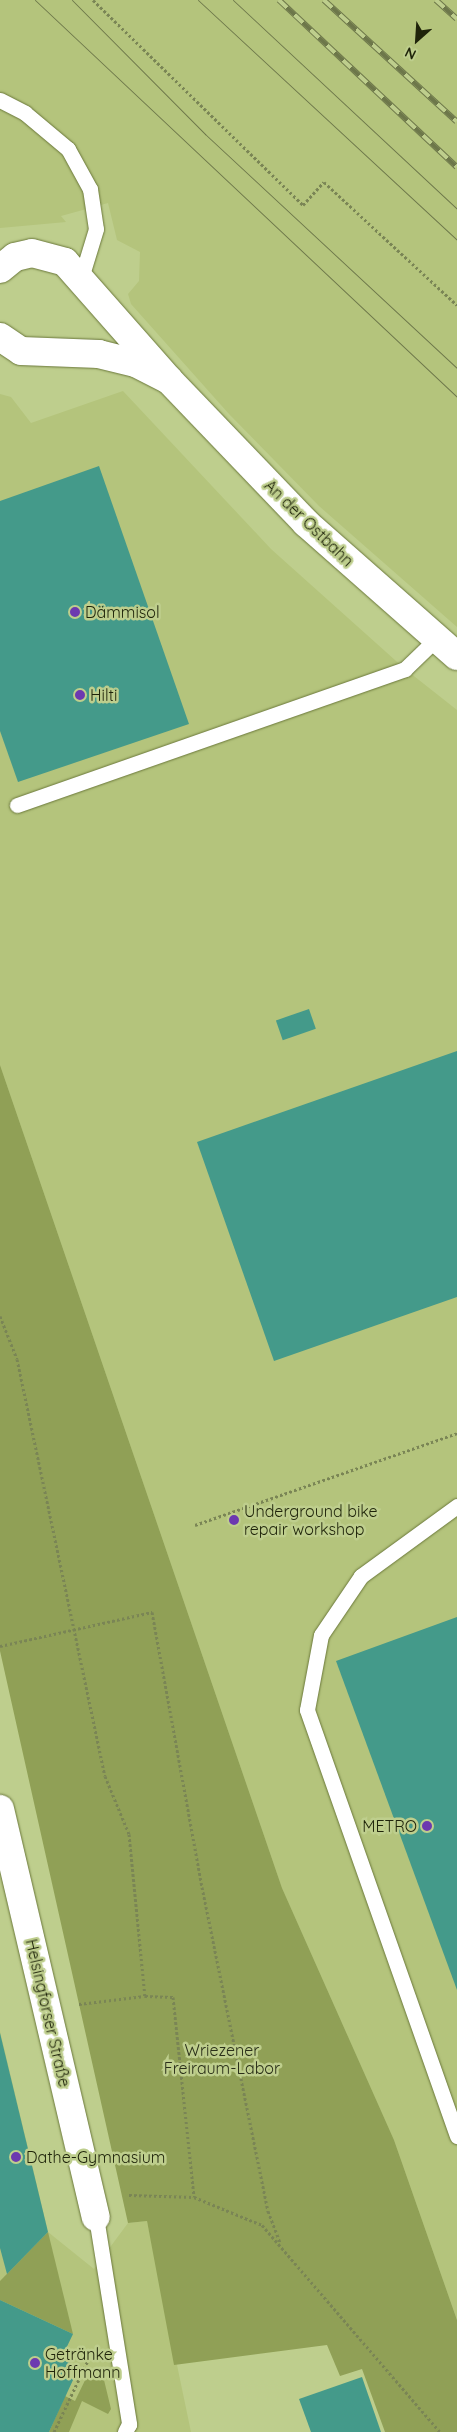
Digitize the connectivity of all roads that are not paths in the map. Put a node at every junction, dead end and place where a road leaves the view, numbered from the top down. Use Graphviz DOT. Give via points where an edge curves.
graph roads {
  1 [pos="0,100"];
  2 [pos="0,269"];
  3 [pos="81,278"];
  4 [pos="0,337"];
  5 [pos="169,380"];
  6 [pos="436,639"];
  7 [pos="457,656"];
  8 [pos="17,805"];
  9 [pos="457,1506"];
  10 [pos="0,1810"];
  11 [pos="457,2136"];
  12 [pos="96,2216"];
  13 [pos="125,2432"];
  1 -- 3 [label="lane" via="25,113 68,149 90,189 96,229"];
  2 -- 3 [label="street, An der Ostbahn" via="15,257 49,255 65,262"];
  3 -- 5 [label="street, An der Ostbahn"];
  4 -- 5 [label="street, An der Ostbahn" via="21,351 100,354 135,363"];
  5 -- 6 [label="street, An der Ostbahn" via="306,523"];
  6 -- 7 [label="street, An der Ostbahn"];
  6 -- 8 [label="lane" via="405,669"];
  9 -- 11 [label="lane" via="361,1576 321,1635 307,1710"];
  10 -- 12 [label="street, Helsingforser Straße"];
  12 -- 13 [label="lane" via="129,2424"];
}
